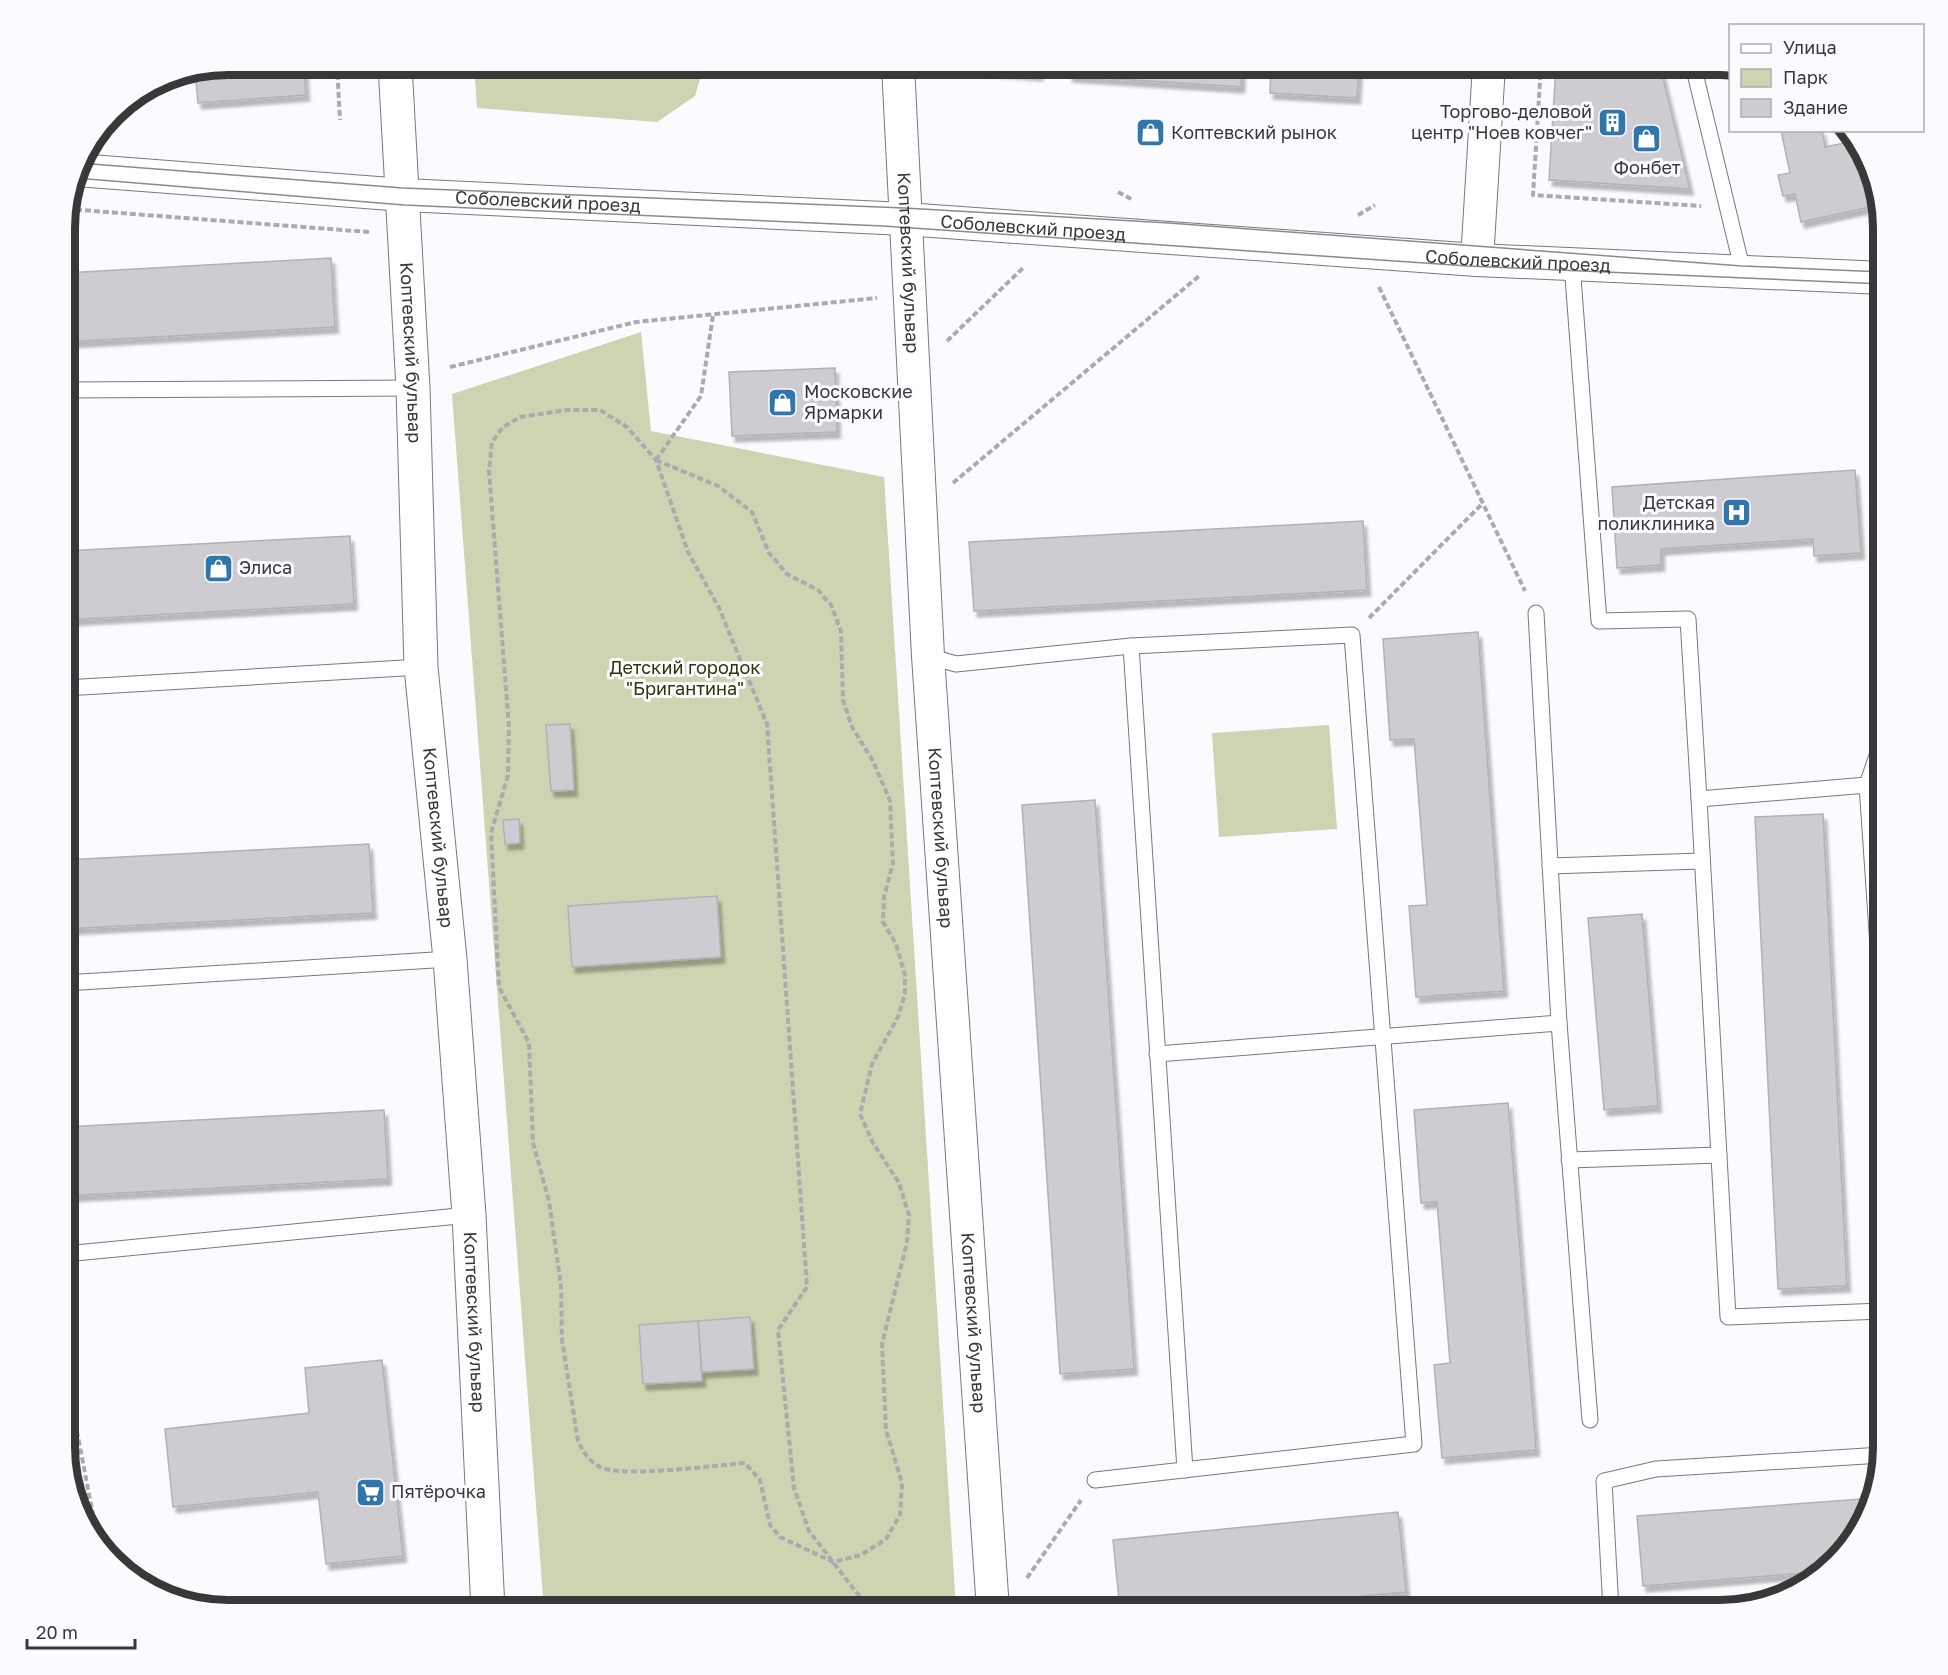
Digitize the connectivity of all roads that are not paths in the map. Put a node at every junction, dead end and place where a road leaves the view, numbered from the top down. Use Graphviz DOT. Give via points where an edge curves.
graph roads {
  1 [pos="396,75"];
  2 [pos="897,75"];
  3 [pos="1489,75"];
  4 [pos="1696,75"];
  5 [pos="86,171"];
  6 [pos="404,195"];
  7 [pos="904,219"];
  8 [pos="1477,260"];
  9 [pos="1572,264"];
  10 [pos="1743,272"];
  11 [pos="1873,278"];
  12 [pos="413,388"];
  13 [pos="75,390"];
  14 [pos="1536,613"];
  15 [pos="1131,646"];
  16 [pos="928,656"];
  17 [pos="421,667"];
  18 [pos="75,687"];
  19 [pos="1873,768"];
  20 [pos="1867,785"];
  21 [pos="1699,799"];
  22 [pos="1702,861"];
  23 [pos="1550,866"];
  24 [pos="1873,868"];
  25 [pos="450,959"];
  26 [pos="75,982"];
  27 [pos="1559,1023"];
  28 [pos="1383,1036"];
  29 [pos="1157,1054"];
  30 [pos="1719,1155"];
  31 [pos="1569,1160"];
  32 [pos="469,1215"];
  33 [pos="75,1253"];
  34 [pos="1873,1311"];
  35 [pos="1590,1420"];
  36 [pos="1873,1456"];
  37 [pos="1185,1470"];
  38 [pos="1095,1480"];
  39 [pos="487,1600"];
  40 [pos="992,1600"];
  41 [pos="1610,1600"];
  1 -- 6 [label="street, Коптевский бульвар"];
  2 -- 7 [label="street, Коптевский бульвар"];
  3 -- 8 [label="street"];
  4 -- 10 [label="lane"];
  5 -- 6 [label="street, Соболевский проезд"];
  6 -- 7 [label="street, Соболевский проезд"];
  6 -- 12 [label="street, Коптевский бульвар"];
  7 -- 8 [label="street, Соболевский проезд"];
  7 -- 16 [label="street, Коптевский бульвар"];
  8 -- 9 [label="street, Соболевский проезд"];
  9 -- 10 [label="street, Соболевский проезд"];
  9 -- 21 [label="lane" via="1599,621 1689,619"];
  10 -- 11 [label="street, Соболевский проезд"];
  12 -- 13 [label="lane"];
  12 -- 17 [label="street, Коптевский бульвар"];
  14 -- 23 [label="lane"];
  15 -- 16 [label="lane" via="956,664"];
  15 -- 28 [label="lane" via="1352,635"];
  15 -- 29 [label="lane"];
  16 -- 40 [label="street, Коптевский бульвар"];
  17 -- 18 [label="lane"];
  17 -- 25 [label="street, Коптевский бульвар"];
  19 -- 20 [label="lane"];
  20 -- 21 [label="lane"];
  20 -- 24 [label="lane"];
  21 -- 22 [label="lane"];
  22 -- 23 [label="lane"];
  22 -- 30 [label="lane"];
  23 -- 27 [label="lane"];
  25 -- 26 [label="lane"];
  25 -- 32 [label="street, Коптевский бульвар"];
  27 -- 28 [label="lane"];
  27 -- 31 [label="lane"];
  28 -- 29 [label="lane"];
  28 -- 37 [label="lane" via="1414,1444"];
  29 -- 37 [label="lane"];
  30 -- 31 [label="lane"];
  30 -- 34 [label="lane" via="1728,1317"];
  31 -- 35 [label="lane"];
  32 -- 33 [label="lane"];
  32 -- 39 [label="street, Коптевский бульвар"];
  36 -- 41 [label="lane" via="1656,1469 1604,1482"];
  37 -- 38 [label="lane"];
}
